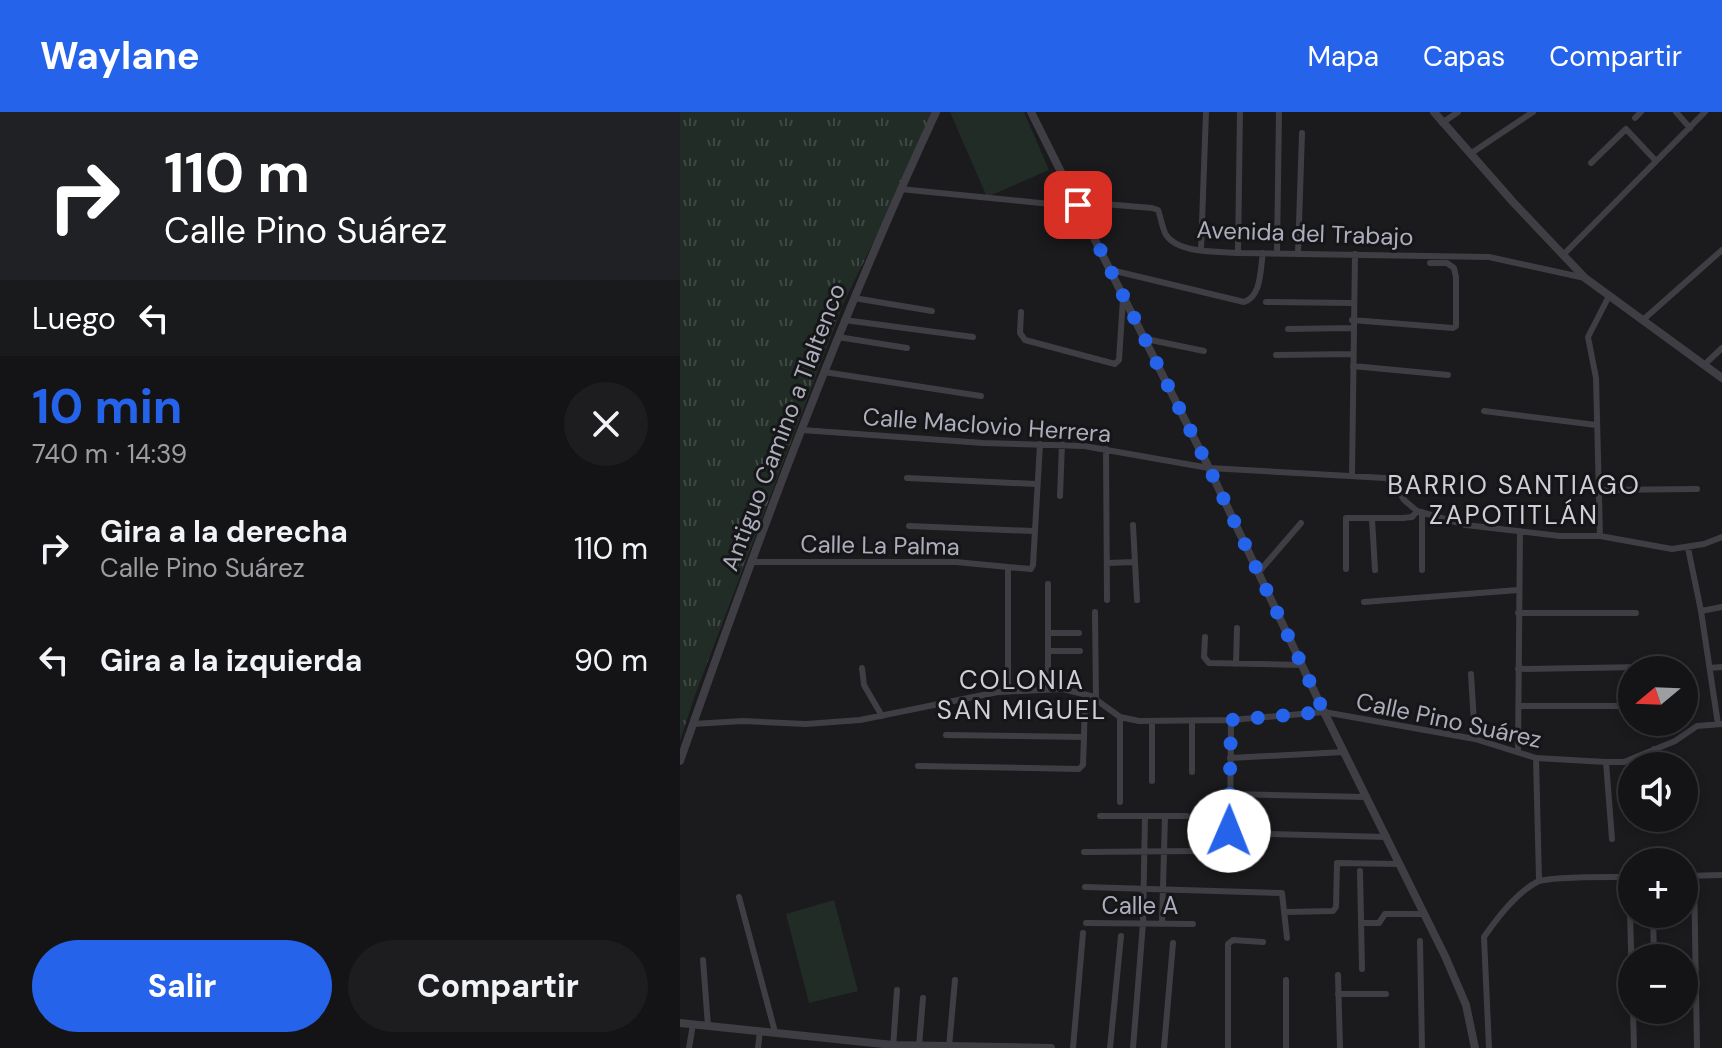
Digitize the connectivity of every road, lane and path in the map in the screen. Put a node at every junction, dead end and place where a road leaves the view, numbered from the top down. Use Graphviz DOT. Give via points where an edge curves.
graph roads {
  1 [pos="936,112"];
  2 [pos="1031,112"];
  3 [pos="1206,112"];
  4 [pos="1240,112"];
  5 [pos="1279,112"];
  6 [pos="1434,112"];
  7 [pos="1458,112"];
  8 [pos="1533,112"];
  9 [pos="1641,112"];
  10 [pos="1676,112"];
  11 [pos="1705,112"];
  12 [pos="1635,118"];
  13 [pos="1442,123"];
  14 [pos="1690,128"];
  15 [pos="1302,133"];
  16 [pos="1470,154"];
  17 [pos="1656,161"];
  18 [pos="1591,163"];
  19 [pos="900,189"];
  20 [pos="1078,205"];
  21 [pos="1201,250"];
  22 [pos="1722,250"];
  23 [pos="1238,253"];
  24 [pos="1263,253"];
  25 [pos="1277,253"];
  26 [pos="1298,253"];
  27 [pos="1355,254"];
  28 [pos="1563,255"];
  29 [pos="1430,263"];
  30 [pos="1111,270"];
  31 [pos="1585,278"];
  32 [pos="1123,295"];
  33 [pos="1609,296"];
  34 [pos="854,298"];
  35 [pos="1266,302"];
  36 [pos="1353,303"];
  37 [pos="932,311"];
  38 [pos="1021,312"];
  39 [pos="1644,319"];
  40 [pos="844,320"];
  41 [pos="1352,324"];
  42 [pos="1288,329"];
  43 [pos="838,337"];
  44 [pos="973,337"];
  45 [pos="1146,339"];
  46 [pos="907,348"];
  47 [pos="1722,348"];
  48 [pos="1204,351"];
  49 [pos="1353,354"];
  50 [pos="1276,355"];
  51 [pos="1704,365"];
  52 [pos="1353,366"];
  53 [pos="824,372"];
  54 [pos="1720,374"];
  55 [pos="1448,375"];
  56 [pos="981,396"];
  57 [pos="1484,411"];
  58 [pos="1596,425"];
  59 [pos="802,430"];
  60 [pos="1040,444"];
  61 [pos="1062,444"];
  62 [pos="1106,449"];
  63 [pos="1209,468"];
  64 [pos="1352,475"];
  65 [pos="907,478"];
  66 [pos="1036,484"];
  67 [pos="1697,489"];
  68 [pos="1598,490"];
  69 [pos="1060,496"];
  70 [pos="1420,512"];
  71 [pos="1372,519"];
  72 [pos="1301,523"];
  73 [pos="1133,525"];
  74 [pos="909,526"];
  75 [pos="1033,531"];
  76 [pos="1520,531"];
  77 [pos="1600,536"];
  78 [pos="1722,537"];
  79 [pos="1688,548"];
  80 [pos="752,562"];
  81 [pos="1135,562"];
  82 [pos="1107,563"];
  83 [pos="1008,567"];
  84 [pos="1346,569"];
  85 [pos="1375,570"];
  86 [pos="1422,570"];
  87 [pos="1258,573"];
  88 [pos="1048,584"];
  89 [pos="1518,590"];
  90 [pos="1107,600"];
  91 [pos="1137,600"];
  92 [pos="1364,602"];
  93 [pos="1722,607"];
  94 [pos="1701,611"];
  95 [pos="1095,612"];
  96 [pos="1518,613"];
  97 [pos="1636,613"];
  98 [pos="1237,628"];
  99 [pos="1049,633"];
  100 [pos="1079,633"];
  101 [pos="1205,637"];
  102 [pos="1048,651"];
  103 [pos="1080,651"];
  104 [pos="1236,664"];
  105 [pos="1302,665"];
  106 [pos="1618,667"];
  107 [pos="1722,667"];
  108 [pos="862,668"];
  109 [pos="1710,668"];
  110 [pos="1518,669"];
  111 [pos="1471,674"];
  112 [pos="1048,689"];
  113 [pos="1008,691"];
  114 [pos="1085,695"];
  115 [pos="1096,700"];
  116 [pos="1519,706"];
  117 [pos="1618,706"];
  118 [pos="1324,712"];
  119 [pos="882,716"];
  120 [pos="1120,717"];
  121 [pos="1231,720"];
  122 [pos="1192,721"];
  123 [pos="1152,723"];
  124 [pos="693,724"];
  125 [pos="1720,724"];
  126 [pos="946,735"];
  127 [pos="1084,737"];
  128 [pos="1475,739"];
  129 [pos="1654,749"];
  130 [pos="1344,752"];
  131 [pos="1518,752"];
  132 [pos="1654,752"];
  133 [pos="1230,758"];
  134 [pos="1536,758"];
  135 [pos="680,761"];
  136 [pos="1606,762"];
  137 [pos="918,766"];
  138 [pos="1192,772"];
  139 [pos="1152,781"];
  140 [pos="1230,794"];
  141 [pos="1367,797"];
  142 [pos="1120,802"];
  143 [pos="1100,816"];
  144 [pos="1145,816"];
  145 [pos="1165,816"];
  146 [pos="1187,816"];
  147 [pos="1387,837"];
  148 [pos="1612,839"];
  149 [pos="1198,851"];
  150 [pos="1084,852"];
  151 [pos="1165,852"];
  152 [pos="1145,853"];
  153 [pos="1400,864"];
  154 [pos="1360,871"];
  155 [pos="1722,875"];
  156 [pos="1698,876"];
  157 [pos="1618,877"];
  158 [pos="1539,880"];
  159 [pos="1085,887"];
  160 [pos="1143,887"];
  161 [pos="1163,888"];
  162 [pos="739,897"];
  163 [pos="1286,912"];
  164 [pos="1424,914"];
  165 [pos="1086,923"];
  166 [pos="1143,923"];
  167 [pos="1162,923"];
  168 [pos="1362,923"];
  169 [pos="1193,924"];
  170 [pos="1695,928"];
  171 [pos="1083,933"];
  172 [pos="1121,936"];
  173 [pos="1287,938"];
  174 [pos="1420,941"];
  175 [pos="1263,942"];
  176 [pos="1173,943"];
  177 [pos="703,960"];
  178 [pos="1362,969"];
  179 [pos="1338,975"];
  180 [pos="955,980"];
  181 [pos="1286,980"];
  182 [pos="897,990"];
  183 [pos="1338,994"];
  184 [pos="1386,994"];
  185 [pos="923,998"];
  186 [pos="680,1023"];
  187 [pos="693,1024"];
  188 [pos="1633,1024"];
  189 [pos="708,1026"];
  190 [pos="760,1031"];
  191 [pos="775,1032"];
  192 [pos="893,1046"];
  193 [pos="919,1046"];
  194 [pos="933,1047"];
  195 [pos="949,1047"];
  196 [pos="689,1048"];
  197 [pos="758,1048"];
  198 [pos="1051,1048"];
  199 [pos="1073,1048"];
  200 [pos="1110,1048"];
  201 [pos="1133,1048"];
  202 [pos="1164,1048"];
  203 [pos="1228,1048"];
  204 [pos="1286,1048"];
  205 [pos="1340,1048"];
  206 [pos="1422,1048"];
  207 [pos="1475,1048"];
  208 [pos="1489,1048"];
  209 [pos="1634,1048"];
  210 [pos="1697,1048"];
  1 -- 19 [label="street, Antiguo Camino a Tlaltenco"];
  2 -- 20 [label="street"];
  3 -- 21 [label="street"];
  4 -- 23 [label="street"];
  5 -- 25 [label="street"];
  6 -- 13 [label="street"];
  7 -- 13 [label="street"];
  8 -- 16 [label="street"];
  9 -- 12 [label="street"];
  10 -- 14 [label="street"];
  11 -- 14 [label="street"];
  13 -- 16 [label="street"];
  14 -- 17 [label="street"];
  15 -- 26 [label="street"];
  16 -- 28 [label="street"];
  17 -- 18 [label="street" via="1626,129"];
  17 -- 28 [label="street"];
  19 -- 20 [label="street, Avenida del Trabajo"];
  19 -- 34 [label="street, Antiguo Camino a Tlaltenco"];
  20 -- 21 [label="street, Avenida del Trabajo" via="1158,210 1168,238"];
  20 -- 30 [label="street"];
  21 -- 23 [label="street, Avenida del Trabajo"];
  22 -- 39 [label="street"];
  23 -- 24 [label="street, Avenida del Trabajo"];
  24 -- 25 [label="street, Avenida del Trabajo"];
  24 -- 30 [label="street" via="1256,294 1244,302"];
  25 -- 26 [label="street, Avenida del Trabajo"];
  26 -- 27 [label="street, Avenida del Trabajo"];
  27 -- 31 [label="street, Avenida del Trabajo" via="1489,257"];
  27 -- 36 [label="street"];
  28 -- 31 [label="street"];
  29 -- 41 [label="street" via="1454,268 1456,326"];
  30 -- 32 [label="street"];
  31 -- 33 [label="street"];
  32 -- 38 [label="street" via="1117,363 1025,340"];
  32 -- 45 [label="street"];
  33 -- 39 [label="street"];
  33 -- 58 [label="street" via="1588,337 1596,378"];
  34 -- 37 [label="street"];
  34 -- 40 [label="street, Antiguo Camino a Tlaltenco"];
  35 -- 36 [label="street"];
  36 -- 41 [label="street"];
  39 -- 51 [label="street"];
  40 -- 43 [label="street, Antiguo Camino a Tlaltenco"];
  40 -- 44 [label="street"];
  41 -- 42 [label="street"];
  41 -- 49 [label="street"];
  43 -- 46 [label="street"];
  43 -- 53 [label="street, Antiguo Camino a Tlaltenco"];
  45 -- 48 [label="street"];
  45 -- 63 [label="street"];
  47 -- 51 [label="street"];
  49 -- 50 [label="street"];
  49 -- 52 [label="street"];
  51 -- 54 [label="street"];
  52 -- 55 [label="street"];
  52 -- 64 [label="street"];
  53 -- 56 [label="street"];
  53 -- 59 [label="street, Antiguo Camino a Tlaltenco"];
  57 -- 58 [label="street"];
  58 -- 68 [label="street"];
  59 -- 60 [label="street, Calle Maclovio Herrera"];
  59 -- 80 [label="street, Antiguo Camino a Tlaltenco"];
  60 -- 61 [label="street, Calle Maclovio Herrera"];
  60 -- 66 [label="street"];
  61 -- 62 [label="street, Calle Maclovio Herrera"];
  61 -- 69 [label="street"];
  62 -- 63 [label="street, Calle Maclovio Herrera"];
  62 -- 82 [label="street"];
  63 -- 64 [label="street, Calle Maclovio Herrera"];
  63 -- 87 [label="street"];
  64 -- 70 [label="street, Calle Maclovio Herrera" via="1394,482 1404,500"];
  65 -- 66 [label="street"];
  66 -- 75 [label="street"];
  67 -- 68 [label="street"];
  68 -- 77 [label="street"];
  70 -- 71 [label="street"];
  70 -- 76 [label="street" via="1466,525"];
  70 -- 86 [label="street"];
  71 -- 84 [label="street" via="1346,518"];
  71 -- 85 [label="street"];
  72 -- 87 [label="street"];
  73 -- 81 [label="street"];
  74 -- 75 [label="street"];
  75 -- 83 [label="street" via="1031,569"];
  76 -- 77 [label="street"];
  76 -- 89 [label="street"];
  77 -- 79 [label="street"];
  78 -- 79 [label="street"];
  79 -- 94 [label="street"];
  80 -- 83 [label="street, Calle La Palma"];
  80 -- 124 [label="street, Antiguo Camino a Tlaltenco"];
  81 -- 82 [label="street"];
  81 -- 91 [label="street"];
  82 -- 90 [label="street"];
  83 -- 113 [label="street"];
  87 -- 105 [label="street"];
  88 -- 99 [label="street"];
  89 -- 92 [label="street"];
  89 -- 96 [label="street"];
  93 -- 94 [label="street"];
  94 -- 109 [label="street"];
  95 -- 115 [label="street"];
  96 -- 97 [label="street"];
  96 -- 110 [label="street"];
  98 -- 104 [label="street"];
  99 -- 100 [label="street"];
  99 -- 102 [label="street"];
  101 -- 104 [label="street" via="1209,663"];
  102 -- 103 [label="street"];
  102 -- 112 [label="street"];
  104 -- 105 [label="street"];
  105 -- 118 [label="street"];
  106 -- 110 [label="street"];
  107 -- 109 [label="street"];
  108 -- 119 [label="street" via="864,685"];
  109 -- 125 [label="street"];
  110 -- 116 [label="street"];
  111 -- 128 [label="street"];
  112 -- 113 [label="street, Calle Pino Suárez"];
  112 -- 114 [label="street, Calle Pino Suárez"];
  113 -- 119 [label="street, Calle Pino Suárez"];
  114 -- 115 [label="street, Calle Pino Suárez"];
  114 -- 127 [label="street"];
  115 -- 120 [label="street, Calle Pino Suárez"];
  116 -- 117 [label="street"];
  116 -- 131 [label="street"];
  118 -- 121 [label="street, Calle Pino Suárez"];
  118 -- 128 [label="street, Calle Pino Suárez"];
  118 -- 130 [label="street"];
  119 -- 124 [label="street, Calle Pino Suárez" via="806,724"];
  120 -- 123 [label="street, Calle Pino Suárez"];
  120 -- 142 [label="street"];
  121 -- 122 [label="street, Calle Pino Suárez"];
  121 -- 133 [label="street"];
  122 -- 123 [label="street, Calle Pino Suárez"];
  122 -- 138 [label="street"];
  123 -- 139 [label="street"];
  124 -- 135 [label="street, Antiguo Camino a Tlaltenco"];
  125 -- 129 [label="street, Calle Pino Suárez" via="1697,726"];
  126 -- 127 [label="street"];
  127 -- 137 [label="street" via="1079,769"];
  128 -- 131 [label="street, Calle Pino Suárez"];
  129 -- 132 [label="street"];
  129 -- 136 [label="street, Calle Pino Suárez" via="1624,762"];
  130 -- 133 [label="street"];
  130 -- 141 [label="street"];
  131 -- 134 [label="street, Calle Pino Suárez"];
  133 -- 140 [label="street"];
  134 -- 136 [label="street, Calle Pino Suárez"];
  134 -- 158 [label="street"];
  136 -- 148 [label="street"];
  140 -- 141 [label="street"];
  140 -- 147 [label="street" via="1230,833"];
  141 -- 147 [label="street"];
  143 -- 144 [label="street"];
  144 -- 145 [label="street"];
  144 -- 152 [label="street"];
  145 -- 146 [label="street"];
  145 -- 151 [label="street"];
  147 -- 153 [label="street"];
  149 -- 151 [label="street"];
  150 -- 152 [label="street"];
  151 -- 152 [label="street"];
  151 -- 161 [label="street"];
  152 -- 160 [label="street"];
  153 -- 163 [label="street" via="1337,863 1333,911"];
  153 -- 164 [label="street"];
  154 -- 168 [label="street"];
  155 -- 156 [label="street"];
  157 -- 158 [label="street"];
  158 -- 208 [label="street" via="1484,937"];
  159 -- 160 [label="street"];
  160 -- 161 [label="street"];
  160 -- 166 [label="street"];
  161 -- 163 [label="street" via="1282,893"];
  161 -- 167 [label="street"];
  162 -- 191 [label="street"];
  163 -- 173 [label="street"];
  164 -- 168 [label="street" via="1385,914 1379,923"];
  164 -- 207 [label="street" via="1466,1005"];
  165 -- 166 [label="street, Calle A"];
  166 -- 167 [label="street, Calle A"];
  166 -- 201 [label="street"];
  167 -- 169 [label="street, Calle A"];
  168 -- 178 [label="street"];
  170 -- 210 [label="street"];
  171 -- 199 [label="street"];
  172 -- 200 [label="street"];
  174 -- 206 [label="street"];
  175 -- 203 [label="street" via="1228,944"];
  176 -- 202 [label="street"];
  177 -- 189 [label="street"];
  179 -- 183 [label="street"];
  180 -- 195 [label="street"];
  181 -- 204 [label="street"];
  182 -- 192 [label="street"];
  183 -- 184 [label="street"];
  183 -- 205 [label="street"];
  185 -- 193 [label="street"];
  186 -- 187 [label="street"];
  187 -- 189 [label="street"];
  187 -- 196 [label="street"];
  188 -- 209 [label="street"];
  189 -- 190 [label="street"];
  190 -- 191 [label="street"];
  190 -- 197 [label="street"];
  191 -- 192 [label="street"];
  192 -- 193 [label="street"];
  193 -- 194 [label="street"];
  194 -- 195 [label="street"];
  195 -- 198 [label="street"];
}
